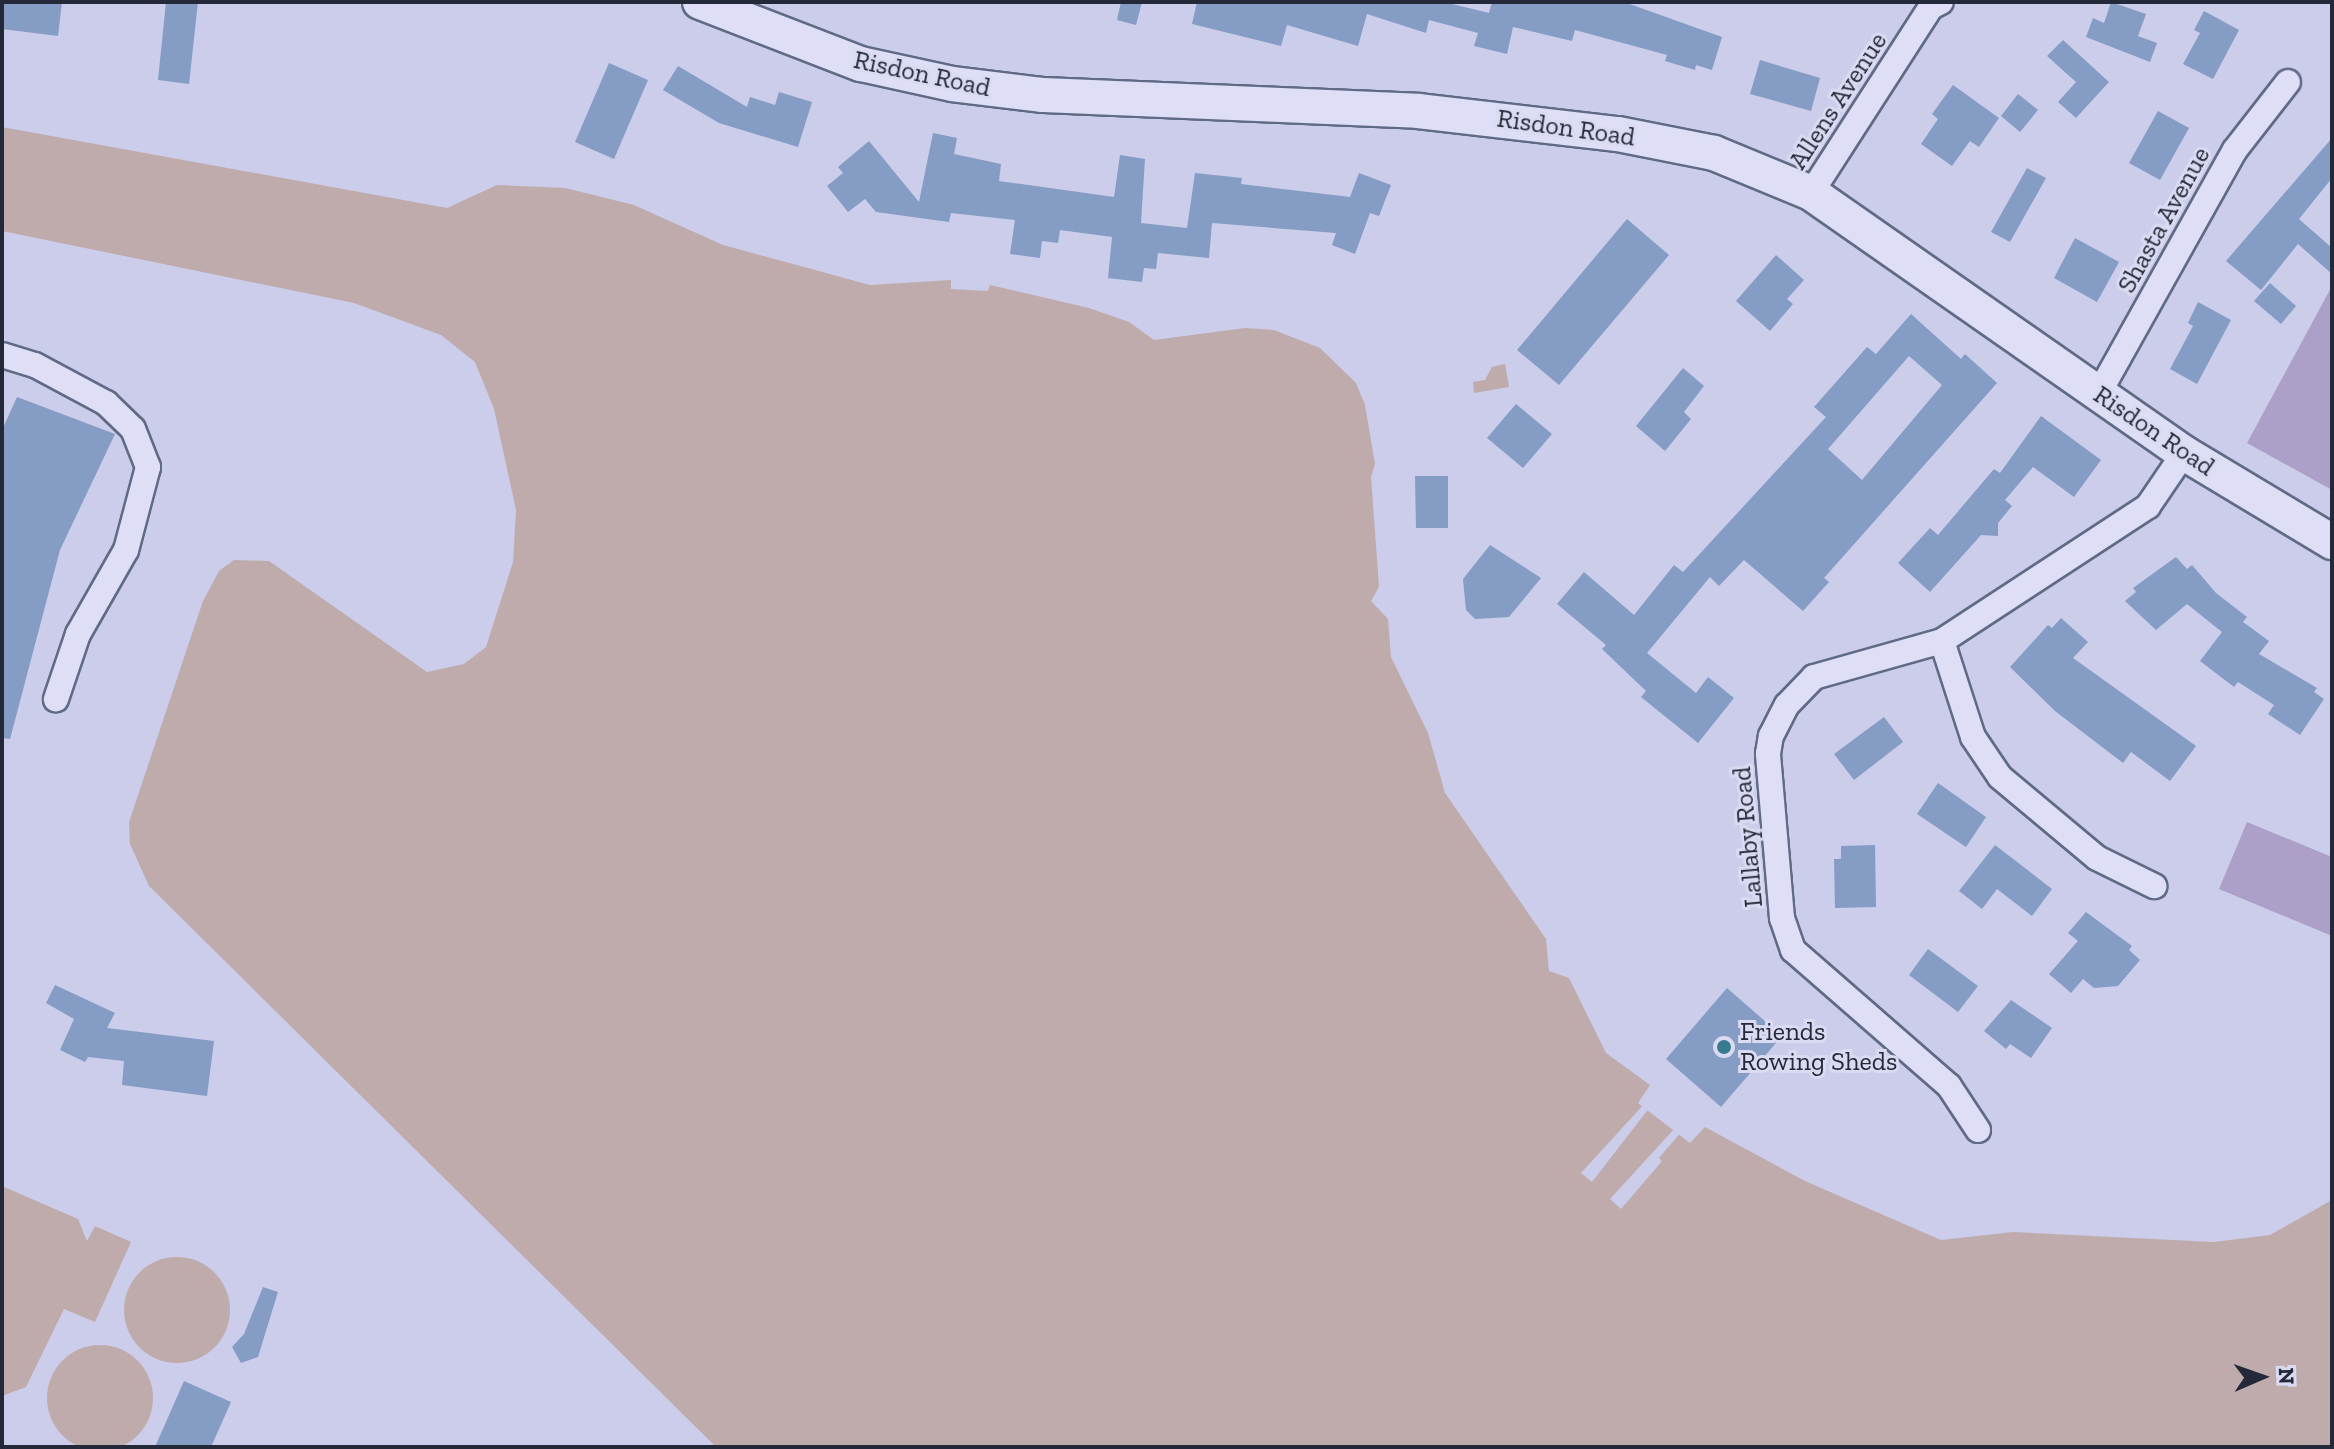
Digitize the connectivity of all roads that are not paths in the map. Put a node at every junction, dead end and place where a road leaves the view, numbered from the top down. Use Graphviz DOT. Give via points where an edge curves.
graph roads {
  1 [pos="700,2"];
  2 [pos="1941,2"];
  3 [pos="2288,82"];
  4 [pos="1811,193"];
  5 [pos="2,355"];
  6 [pos="2099,393"];
  7 [pos="2184,453"];
  8 [pos="2332,542"];
  9 [pos="1942,641"];
  10 [pos="56,699"];
  11 [pos="2154,886"];
  12 [pos="1978,1130"];
  1 -- 4 [label="street, Risdon Road" via="861,64 952,84 1093,98 1418,111 1565,127 1714,153"];
  2 -- 4 [label="street, Allens Avenue" via="1931,7"];
  3 -- 6 [label="street, Shasta Avenue" via="2235,150"];
  4 -- 6 [label="street, Risdon Road"];
  5 -- 10 [label="street" via="35,365 106,403 133,429 148,467 126,550 78,634"];
  6 -- 7 [label="street, Risdon Road"];
  7 -- 8 [label="street, Risdon Road"];
  7 -- 9 [label="street, Lallaby Road" via="2148,506"];
  9 -- 11 [label="street" via="1973,737 2000,777 2097,858"];
  9 -- 12 [label="street, Lallaby Road" via="1814,677 1777,721 1768,754 1782,918 1793,950 1949,1086"];
}
